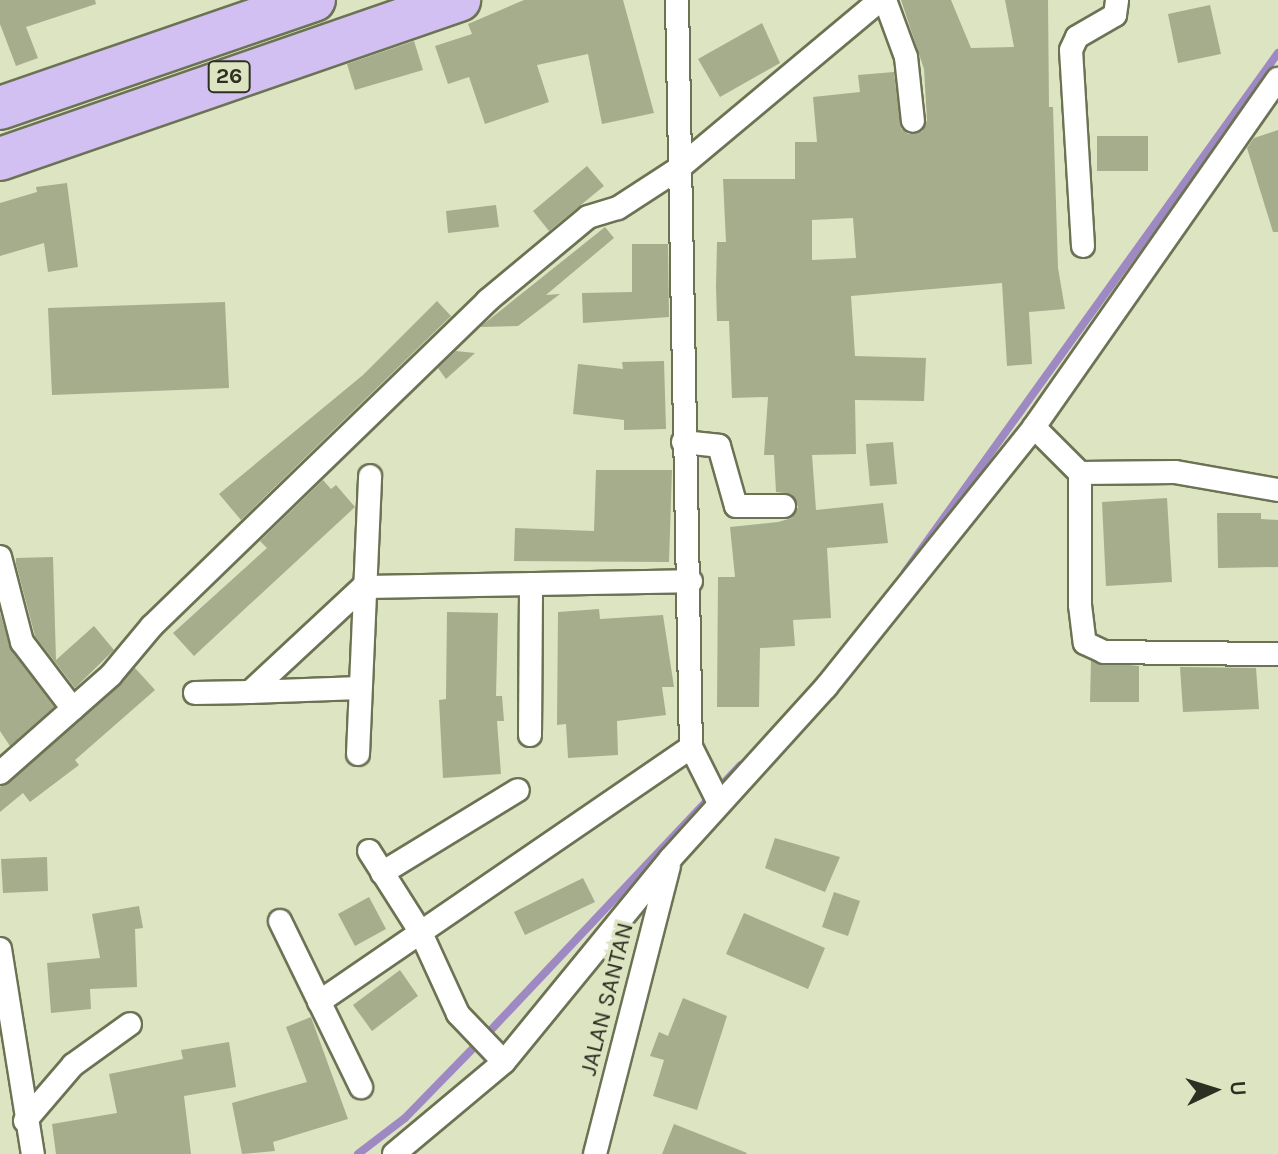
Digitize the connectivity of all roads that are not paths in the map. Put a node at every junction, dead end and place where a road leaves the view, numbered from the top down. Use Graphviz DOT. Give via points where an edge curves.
graph roads {
  1 [pos="314,0"];
  2 [pos="459,0"];
  3 [pos="677,0"];
  4 [pos="882,0"];
  5 [pos="1117,0"];
  6 [pos="240,13"];
  7 [pos="374,14"];
  8 [pos="1278,79"];
  9 [pos="0,108"];
  10 [pos="913,121"];
  11 [pos="0,159"];
  12 [pos="678,169"];
  13 [pos="1083,246"];
  14 [pos="1034,427"];
  15 [pos="683,442"];
  16 [pos="1080,473"];
  17 [pos="370,476"];
  18 [pos="1278,490"];
  19 [pos="784,506"];
  20 [pos="0,557"];
  21 [pos="691,581"];
  22 [pos="531,584"];
  23 [pos="363,587"];
  24 [pos="1278,654"];
  25 [pos="360,688"];
  26 [pos="250,692"];
  27 [pos="195,693"];
  28 [pos="73,709"];
  29 [pos="530,735"];
  30 [pos="358,754"];
  31 [pos="694,756"];
  32 [pos="0,773"];
  33 [pos="518,790"];
  34 [pos="716,799"];
  35 [pos="369,851"];
  36 [pos="671,858"];
  37 [pos="382,873"];
  38 [pos="280,921"];
  39 [pos="421,933"];
  40 [pos="0,949"];
  41 [pos="319,1002"];
  42 [pos="130,1024"];
  43 [pos="504,1062"];
  44 [pos="361,1087"];
  45 [pos="25,1121"];
  46 [pos="33,1154"];
  47 [pos="394,1154"];
  48 [pos="595,1154"];
  1 -- 6 [label="highway, 26"];
  2 -- 7 [label="highway, 26"];
  3 -- 12 [label="street"];
  4 -- 10 [label="street" via="906,57"];
  4 -- 12 [label="street"];
  5 -- 13 [label="street" via="1115,15 1077,37 1071,50"];
  6 -- 9 [label="highway, 26"];
  7 -- 11 [label="highway, 26"];
  8 -- 14 [label="street"];
  12 -- 15 [label="street"];
  12 -- 28 [label="street" via="618,208 588,217 487,301"];
  14 -- 16 [label="street"];
  14 -- 34 [label="street" via="826,687"];
  15 -- 19 [label="street" via="719,446 736,506"];
  15 -- 21 [label="street"];
  16 -- 18 [label="street" via="1175,472"];
  16 -- 24 [label="street" via="1085,643 1113,653"];
  17 -- 23 [label="street"];
  20 -- 28 [label="street" via="22,642"];
  21 -- 22 [label="street"];
  21 -- 31 [label="street"];
  22 -- 23 [label="street"];
  22 -- 29 [label="street"];
  23 -- 25 [label="street"];
  23 -- 26 [label="street"];
  25 -- 26 [label="street"];
  25 -- 30 [label="street"];
  26 -- 27 [label="street"];
  28 -- 32 [label="street"];
  31 -- 34 [label="street"];
  31 -- 39 [label="street"];
  33 -- 37 [label="street"];
  34 -- 36 [label="street"];
  35 -- 37 [label="street"];
  36 -- 43 [label="street"];
  36 -- 48 [label="street, JALAN SANTAN"];
  37 -- 39 [label="street"];
  38 -- 41 [label="street"];
  39 -- 41 [label="street"];
  39 -- 43 [label="street" via="458,1014"];
  40 -- 45 [label="street"];
  41 -- 44 [label="street"];
  42 -- 45 [label="street" via="73,1065"];
  43 -- 47 [label="street"];
  45 -- 46 [label="street"];
}
